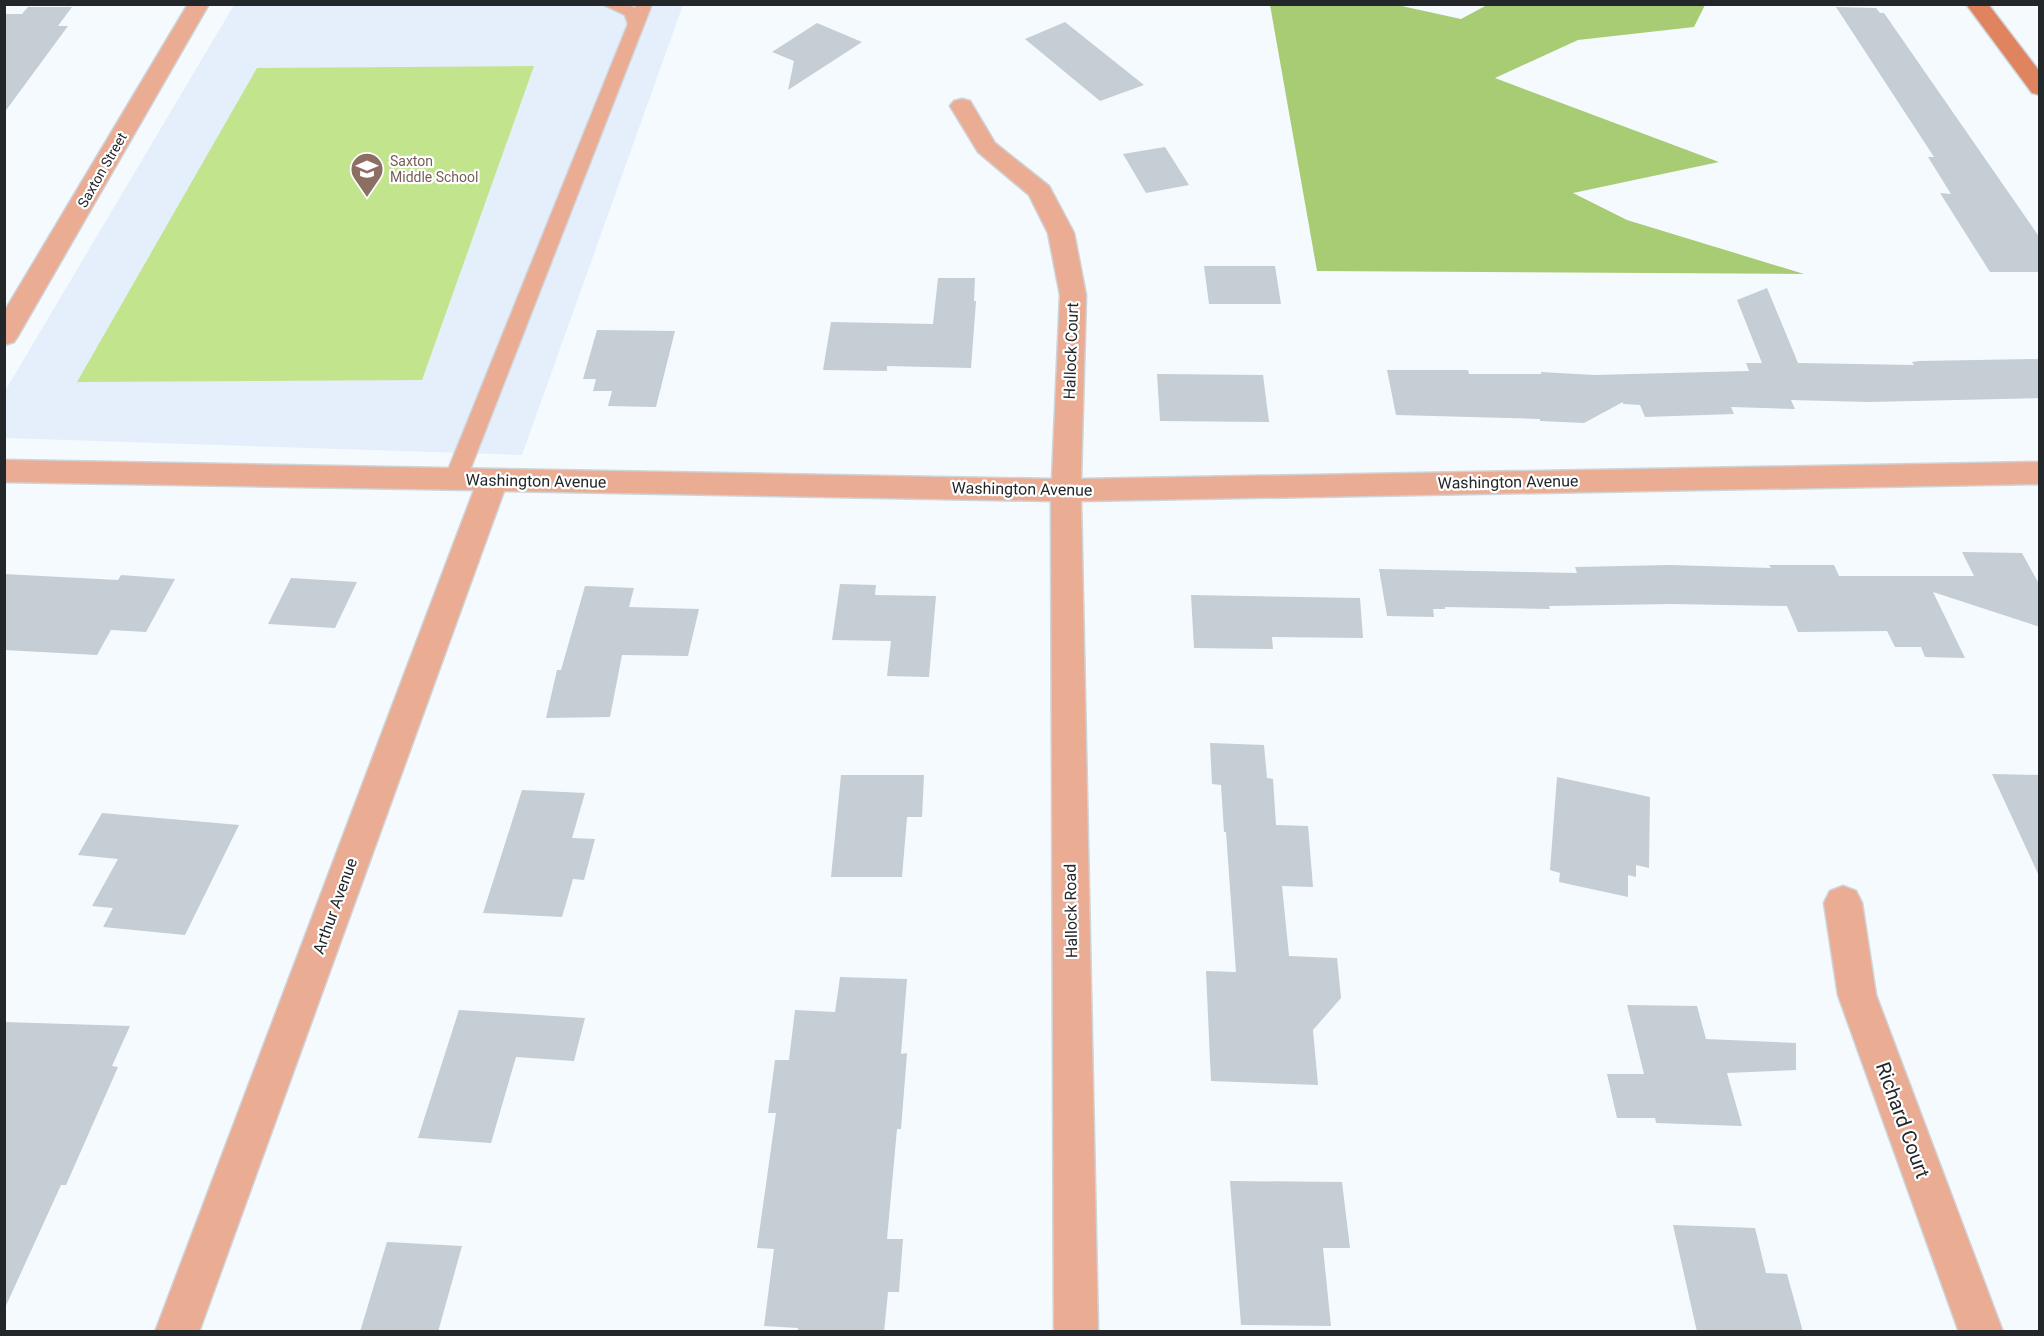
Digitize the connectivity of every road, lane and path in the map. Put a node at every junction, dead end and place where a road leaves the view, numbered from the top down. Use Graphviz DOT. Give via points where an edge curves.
graph roads {
  1 [pos="199,4"];
  2 [pos="609,4"];
  3 [pos="644,4"];
  4 [pos="1976,4"];
  5 [pos="636,24"];
  6 [pos="2040,88"];
  7 [pos="962,106"];
  8 [pos="4,336"];
  9 [pos="4,471"];
  10 [pos="2040,473"];
  11 [pos="456,480"];
  12 [pos="493,480"];
  13 [pos="1066,490"];
  14 [pos="1843,903"];
  15 [pos="177,1332"];
  16 [pos="1076,1332"];
  17 [pos="1981,1332"];
  1 -- 8 [label="street, Saxton Street"];
  2 -- 5 [label="lane" via="632,12"];
  3 -- 5 [label="lane"];
  4 -- 6 [label="street"];
  5 -- 11 [label="lane"];
  7 -- 13 [label="street, Hallock Court" via="986,147 1040,190 1061,233 1073,295"];
  9 -- 11 [label="street, Washington Avenue"];
  10 -- 13 [label="street, Washington Avenue"];
  11 -- 12 [label="street, Washington Avenue"];
  12 -- 13 [label="street, Washington Avenue"];
  12 -- 15 [label="street, Arthur Avenue"];
  13 -- 16 [label="street, Hallock Road"];
  14 -- 17 [label="street, Richard Court" via="1857,995"];
}
